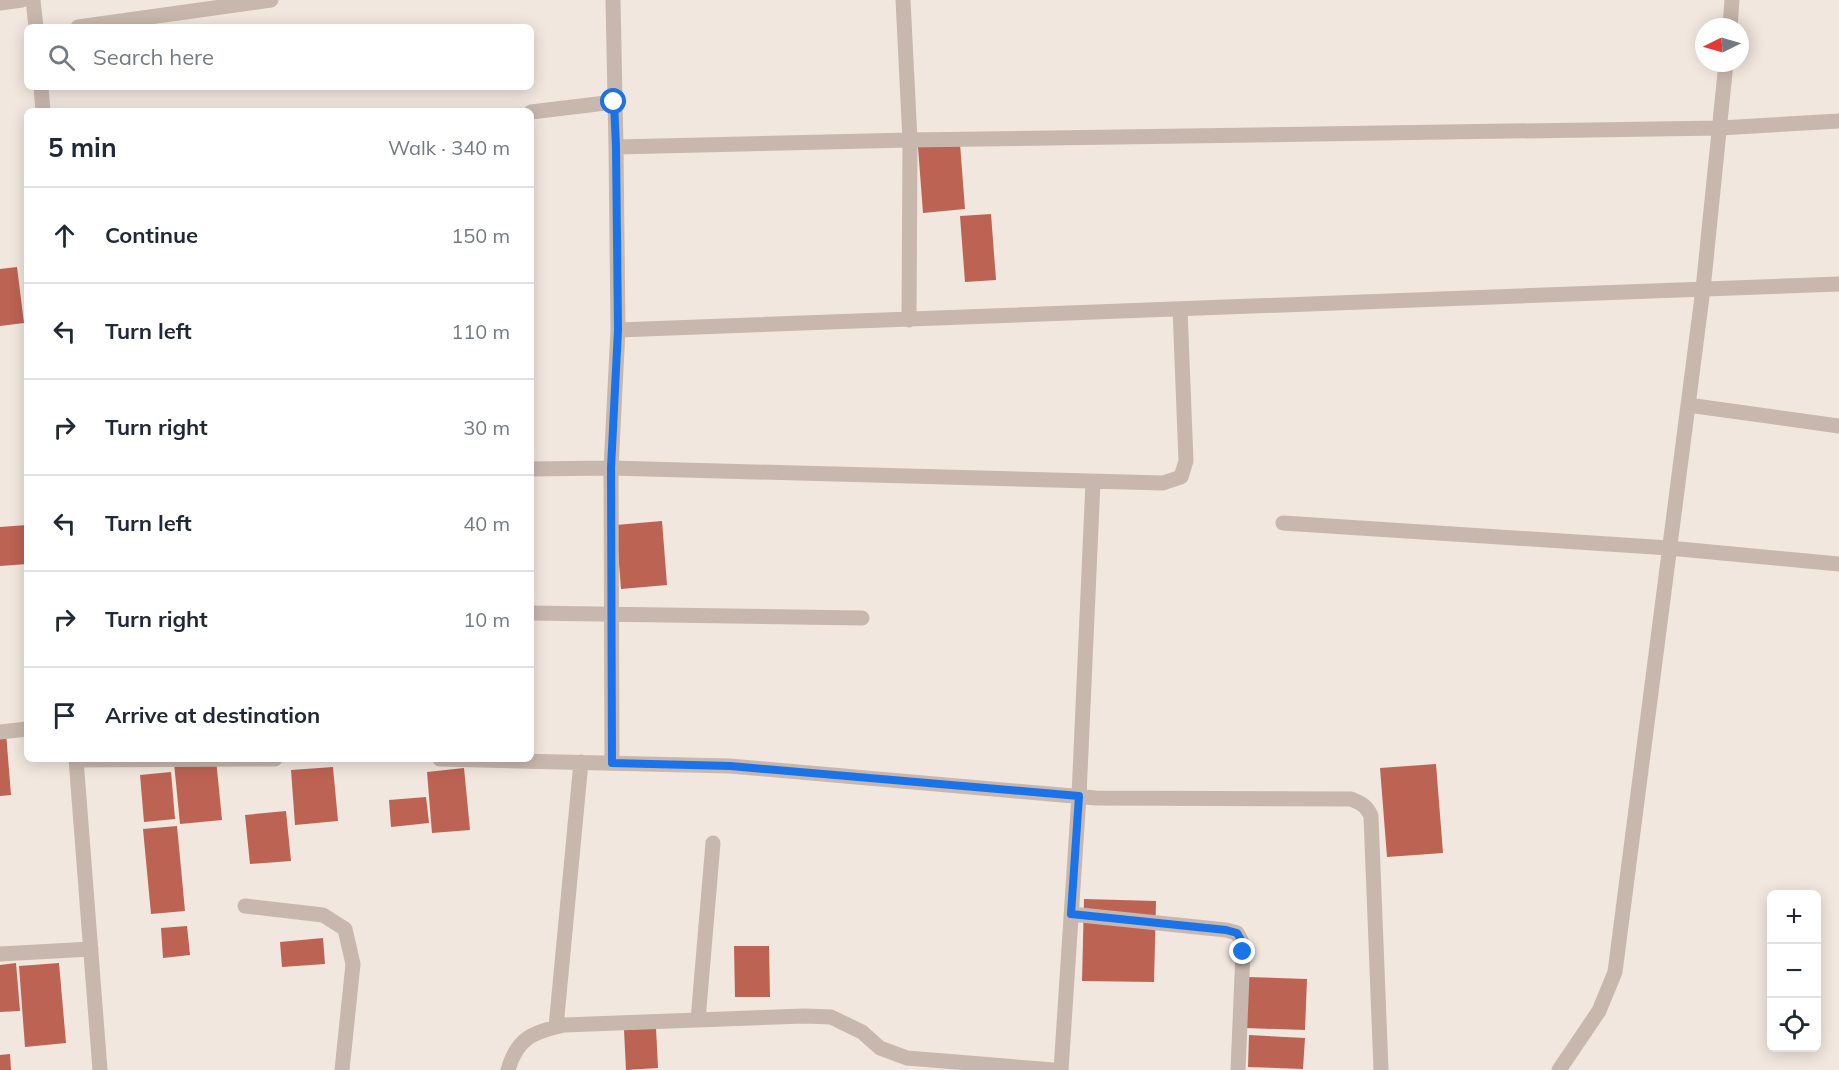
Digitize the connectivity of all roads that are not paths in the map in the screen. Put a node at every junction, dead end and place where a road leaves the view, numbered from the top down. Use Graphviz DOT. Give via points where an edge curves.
graph roads {
  1 [pos="22,0"];
  2 [pos="33,0"];
  3 [pos="271,0"];
  4 [pos="613,0"];
  5 [pos="903,0"];
  6 [pos="1732,0"];
  7 [pos="0,3"];
  8 [pos="1731,18"];
  9 [pos="36,24"];
  10 [pos="99,24"];
  11 [pos="1725,72"];
  12 [pos="41,90"];
  13 [pos="614,102"];
  14 [pos="43,108"];
  15 [pos="534,112"];
  16 [pos="1839,121"];
  17 [pos="1720,128"];
  18 [pos="910,140"];
  19 [pos="616,147"];
  20 [pos="1839,284"];
  21 [pos="1703,289"];
  22 [pos="1180,309"];
  23 [pos="909,320"];
  24 [pos="618,330"];
  25 [pos="1688,405"];
  26 [pos="1839,426"];
  27 [pos="611,468"];
  28 [pos="534,469"];
  29 [pos="1093,482"];
  30 [pos="1283,523"];
  31 [pos="1670,548"];
  32 [pos="1839,564"];
  33 [pos="534,613"];
  34 [pos="612,616"];
  35 [pos="862,618"];
  36 [pos="24,729"];
  37 [pos="0,732"];
  38 [pos="534,761"];
  39 [pos="76,762"];
  40 [pos="581,762"];
  41 [pos="612,763"];
  42 [pos="1079,796"];
  43 [pos="713,843"];
  44 [pos="245,906"];
  45 [pos="1071,914"];
  46 [pos="91,949"];
  47 [pos="0,954"];
  48 [pos="698,1020"];
  49 [pos="556,1027"];
  50 [pos="100,1070"];
  51 [pos="342,1070"];
  52 [pos="508,1070"];
  53 [pos="1053,1070"];
  54 [pos="1061,1070"];
  55 [pos="1238,1070"];
  56 [pos="1381,1070"];
  57 [pos="1559,1070"];
  1 -- 7 [label="street"];
  2 -- 9 [label="street"];
  3 -- 10 [label="street"];
  4 -- 13 [label="street"];
  5 -- 18 [label="street"];
  6 -- 8 [label="street"];
  11 -- 17 [label="street"];
  12 -- 14 [label="street"];
  13 -- 15 [label="street"];
  13 -- 19 [label="street"];
  16 -- 17 [label="street"];
  17 -- 18 [label="street"];
  17 -- 21 [label="street"];
  18 -- 19 [label="street"];
  18 -- 23 [label="street"];
  19 -- 24 [label="street"];
  20 -- 21 [label="street"];
  21 -- 22 [label="street"];
  21 -- 25 [label="street"];
  22 -- 23 [label="street"];
  22 -- 29 [label="street" via="1186,460 1181,477 1163,483"];
  23 -- 24 [label="street"];
  24 -- 27 [label="street"];
  25 -- 26 [label="street"];
  25 -- 31 [label="street"];
  27 -- 28 [label="street"];
  27 -- 29 [label="street"];
  27 -- 34 [label="street"];
  29 -- 42 [label="street"];
  30 -- 31 [label="street"];
  31 -- 32 [label="street"];
  31 -- 57 [label="street" via="1615,972 1599,1011"];
  33 -- 34 [label="street"];
  34 -- 35 [label="street"];
  34 -- 41 [label="street"];
  36 -- 37 [label="street"];
  38 -- 40 [label="street"];
  39 -- 46 [label="street"];
  40 -- 41 [label="street"];
  40 -- 49 [label="street"];
  41 -- 42 [label="street" via="730,766"];
  42 -- 45 [label="street"];
  42 -- 56 [label="street" via="1352,799 1364,804 1371,816"];
  43 -- 48 [label="street"];
  44 -- 51 [label="street" via="323,915 345,929 353,964"];
  45 -- 54 [label="street"];
  45 -- 55 [label="street" via="1237,933 1243,952"];
  46 -- 47 [label="street"];
  46 -- 50 [label="street"];
  48 -- 49 [label="street"];
  48 -- 53 [label="street" via="831,1017 862,1032 879,1048 907,1058"];
  49 -- 52 [label="street" via="543,1029 522,1042 513,1053"];
}
